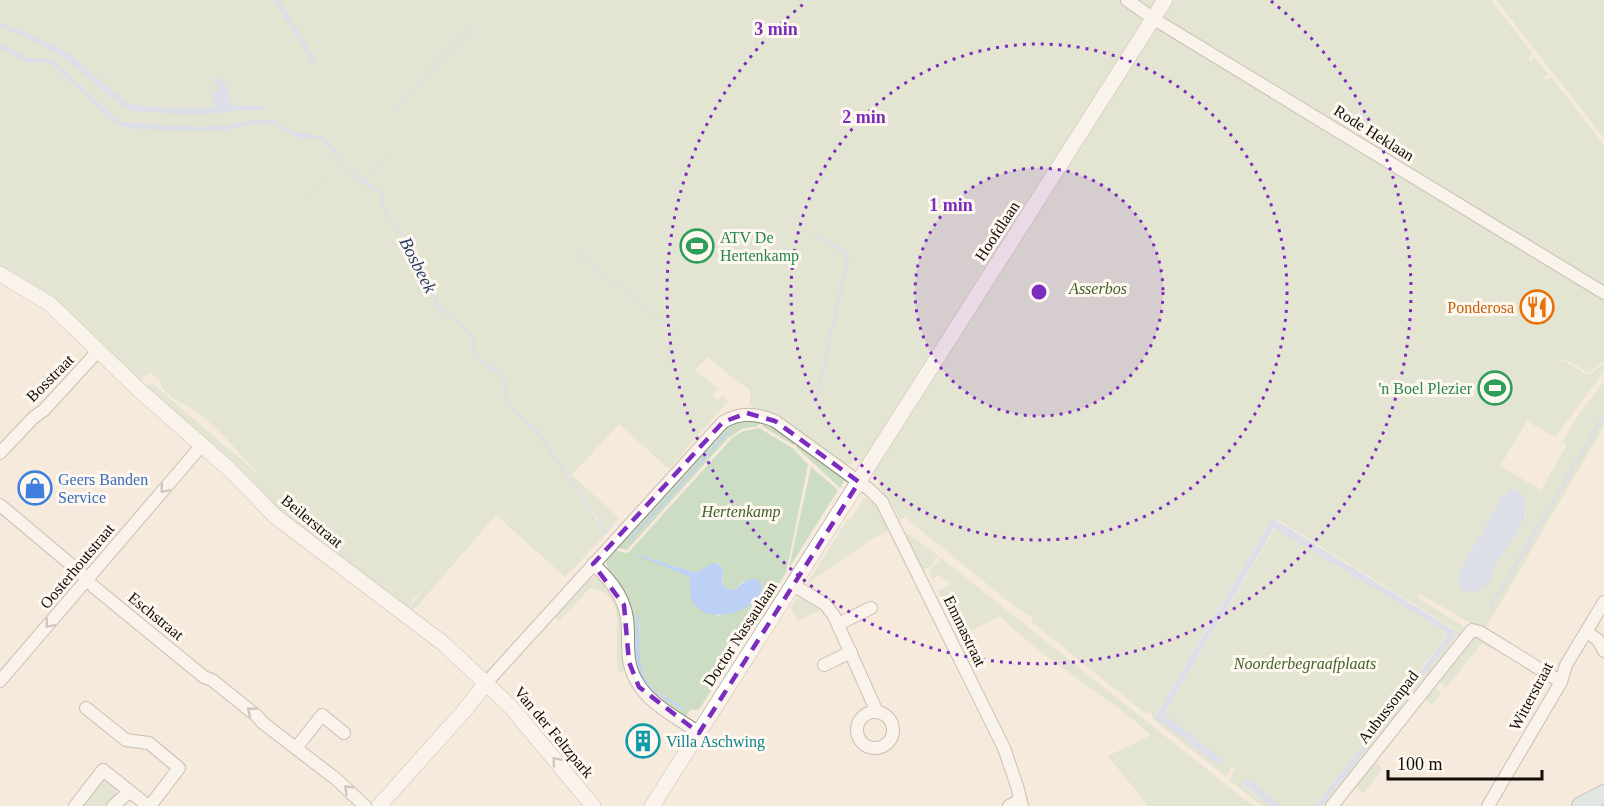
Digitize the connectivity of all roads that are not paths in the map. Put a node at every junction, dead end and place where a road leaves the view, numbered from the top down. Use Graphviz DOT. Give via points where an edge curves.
graph roads {
  1 [pos="1127,0"];
  2 [pos="1165,0"];
  3 [pos="1154,19"];
  4 [pos="0,274"];
  5 [pos="1604,293"];
  6 [pos="98,351"];
  7 [pos="202,445"];
  8 [pos="0,453"];
  9 [pos="859,483"];
  10 [pos="0,505"];
  11 [pos="593,564"];
  12 [pos="87,580"];
  13 [pos="793,585"];
  14 [pos="1604,602"];
  15 [pos="871,608"];
  16 [pos="838,624"];
  17 [pos="1587,632"];
  18 [pos="1604,651"];
  19 [pos="852,652"];
  20 [pos="824,665"];
  21 [pos="0,681"];
  22 [pos="1561,682"];
  23 [pos="486,683"];
  24 [pos="87,708"];
  25 [pos="877,712"];
  26 [pos="344,733"];
  27 [pos="699,733"];
  28 [pos="296,748"];
  29 [pos="129,792"];
  30 [pos="1604,794"];
  31 [pos="1021,803"];
  32 [pos="75,806"];
  33 [pos="113,806"];
  34 [pos="149,806"];
  35 [pos="365,806"];
  36 [pos="379,806"];
  37 [pos="593,806"];
  38 [pos="652,806"];
  39 [pos="1009,806"];
  40 [pos="1332,806"];
  41 [pos="1488,806"];
  42 [pos="1581,806"];
  1 -- 3 [label="street, Rode Heklaan"];
  2 -- 3 [label="street, Hoofdlaan"];
  3 -- 5 [label="street, Rode Heklaan"];
  3 -- 9 [label="street, Hoofdlaan"];
  4 -- 6 [label="street, Beilerstraat" via="50,304"];
  6 -- 7 [label="street, Beilerstraat"];
  6 -- 8 [label="street, Bosstraat"];
  7 -- 12 [label="street, Oosterhoutstraat, one-way"];
  7 -- 23 [label="street, Beilerstraat" via="276,517 435,637"];
  9 -- 11 [label="street" via="775,421 747,413 732,417 716,429"];
  9 -- 13 [label="street, Doctor Nassaulaan"];
  9 -- 31 [label="street, Emmastraat" via="882,502 896,526 1004,748"];
  10 -- 12 [label="street, Eschstraat"];
  11 -- 23 [label="street"];
  11 -- 27 [label="street" via="614,586 624,605 629,662 639,687"];
  12 -- 21 [label="street, Oosterhoutstraat, one-way"];
  28 -- 12 [label="street, Eschstraat, one-way"];
  13 -- 16 [label="street" via="825,604"];
  13 -- 27 [label="street, Doctor Nassaulaan"];
  14 -- 17 [label="street, Witterstraat"];
  15 -- 16 [label="street"];
  16 -- 19 [label="street"];
  17 -- 18 [label="street"];
  17 -- 22 [label="street, Witterstraat" via="1566,665"];
  19 -- 20 [label="street"];
  19 -- 25 [label="street"];
  22 -- 40 [label="street, Aubussonpad" via="1472,630"];
  22 -- 41 [label="street, Witterstraat"];
  23 -- 36 [label="street"];
  37 -- 23 [label="street, Van der Feltzpark, one-way" via="511,707"];
  24 -- 34 [label="street" via="126,740 149,742 179,768"];
  26 -- 28 [label="street" via="322,715"];
  27 -- 38 [label="street, Doctor Nassaulaan"];
  35 -- 28 [label="street, Eschstraat, one-way"];
  29 -- 32 [label="street" via="103,770"];
  29 -- 33 [label="street"];
  29 -- 34 [label="street"];
  30 -- 42 [label="main road"];
  31 -- 39 [label="street"];
}
